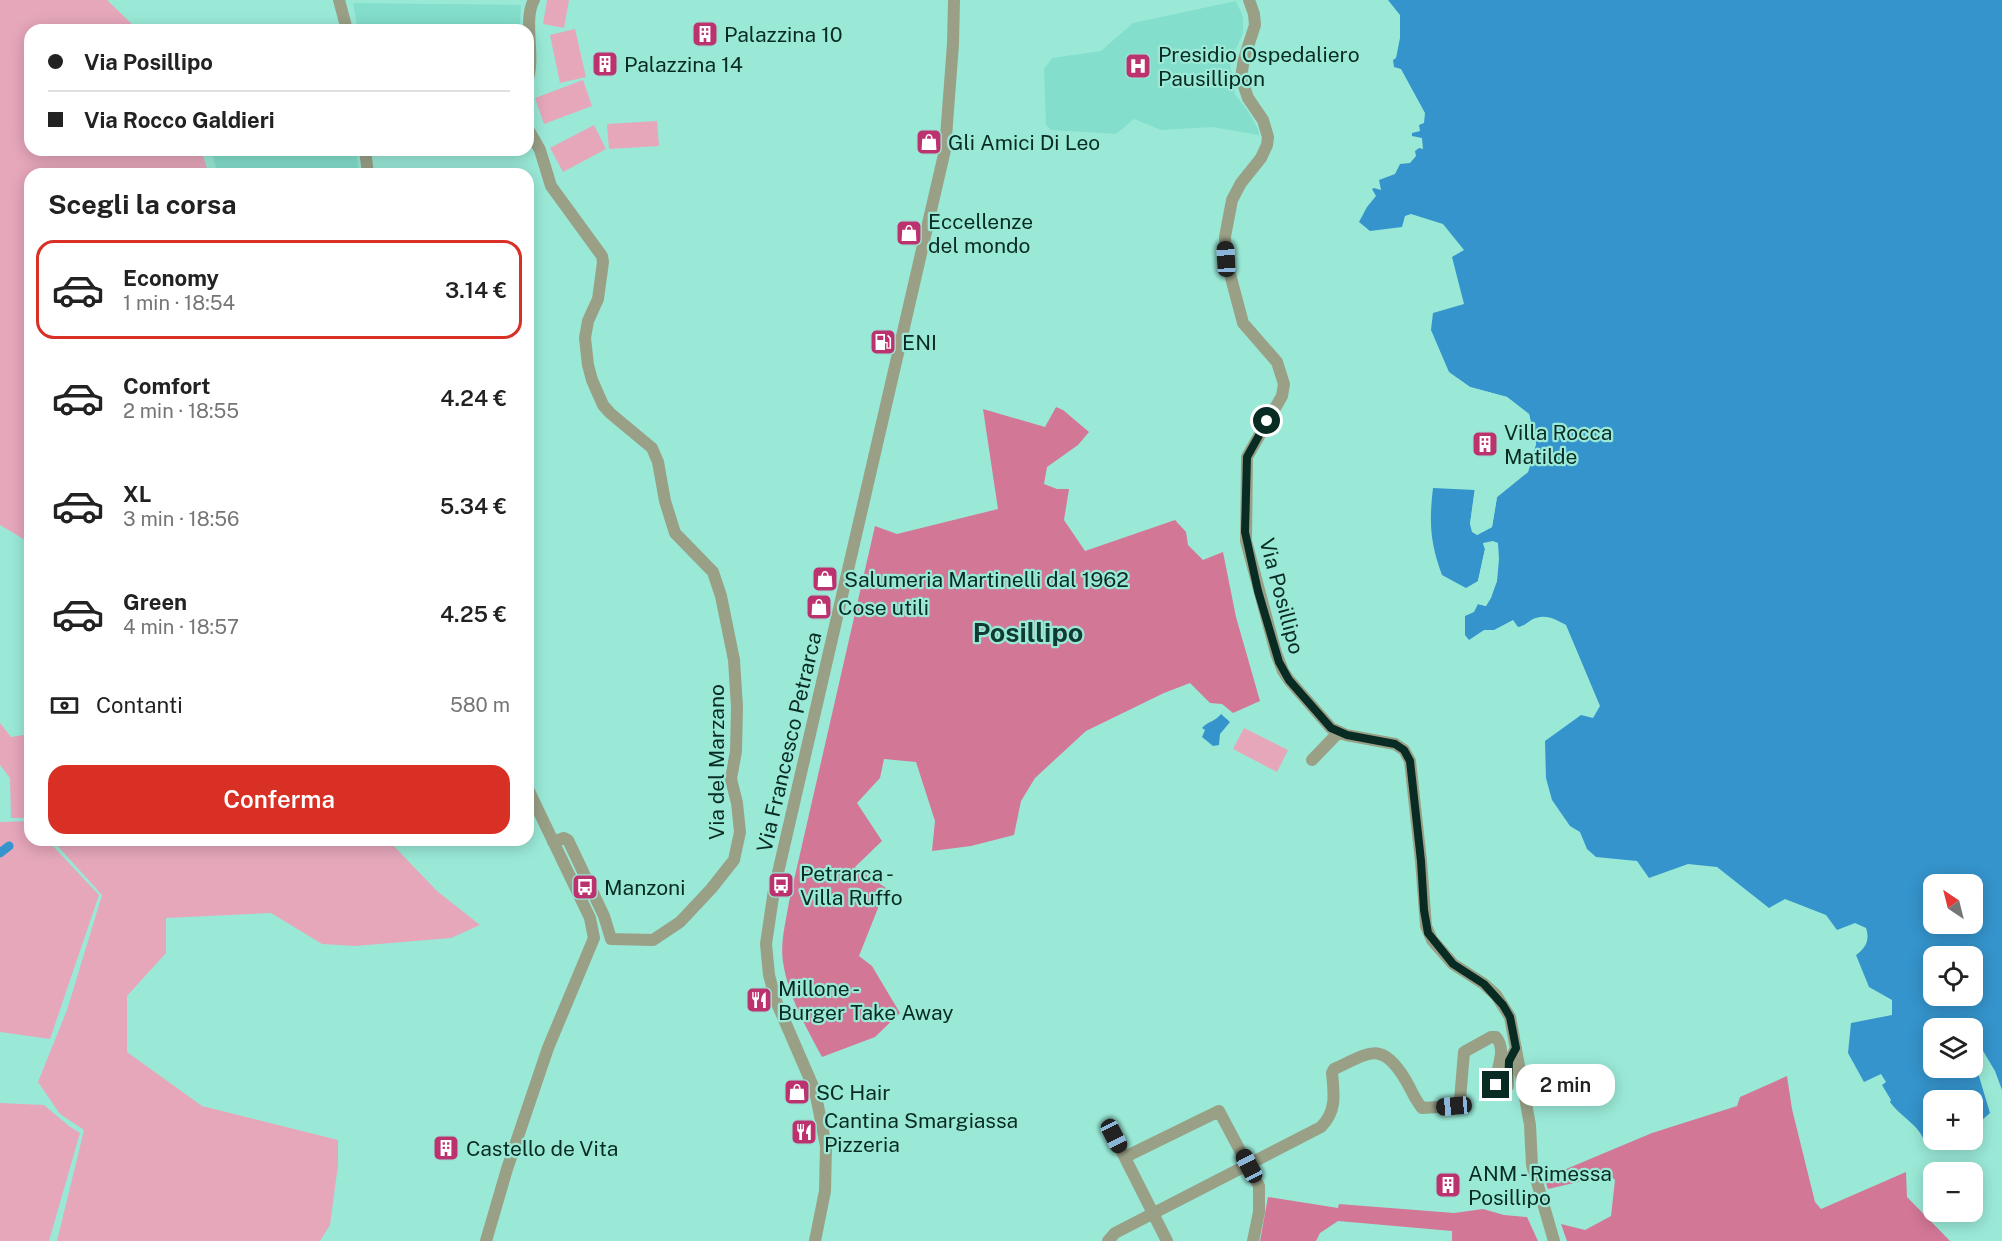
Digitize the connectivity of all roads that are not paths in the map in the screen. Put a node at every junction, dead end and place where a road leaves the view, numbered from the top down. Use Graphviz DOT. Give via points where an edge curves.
graph roads {
  1 [pos="339,0"];
  2 [pos="534,0"];
  3 [pos="954,0"];
  4 [pos="1249,0"];
  5 [pos="345,24"];
  6 [pos="530,24"];
  7 [pos="534,140"];
  8 [pos="1339,732"];
  9 [pos="1312,760"];
  10 [pos="534,802"];
  11 [pos="553,842"];
  12 [pos="1516,1048"];
  13 [pos="1114,1136"];
  14 [pos="1125,1157"];
  15 [pos="1249,1166"];
  16 [pos="1154,1214"];
  17 [pos="486,1241"];
  18 [pos="814,1241"];
  19 [pos="1108,1241"];
  20 [pos="1167,1241"];
  21 [pos="1253,1241"];
  22 [pos="1554,1241"];
  1 -- 5 [label="street"];
  2 -- 6 [label="street"];
  3 -- 18 [label="street, Via Francesco Petrarca" via="945,150 774,890 766,944 776,1001 815,1091 826,1146 825,1191"];
  4 -- 8 [label="street, Via Posillipo" via="1255,25 1241,77 1268,137 1261,158 1232,200 1225,237 1226,259 1243,323 1277,362 1284,384 1282,396 1247,457 1245,532 1283,670 1331,728"];
  7 -- 11 [label="street, Via del Marzano" via="551,186 602,256 598,299 585,338 592,380 610,413 652,448 675,533 713,572 734,660 737,707 731,779 740,832 734,860 680,922 653,940 611,939 568,840"];
  8 -- 9 [label="street"];
  8 -- 12 [label="street" via="1395,744 1408,755 1428,933 1453,964 1484,984 1503,1005 1510,1017"];
  10 -- 11 [label="street"];
  11 -- 17 [label="street" via="590,918 594,938 548,1048"];
  12 -- 15 [label="street" via="1509,1061 1505,1089 1496,1085 1502,1053 1499,1039 1493,1036 1462,1053 1459,1103 1425,1108 1384,1055 1366,1054 1333,1071 1333,1108 1322,1127"];
  12 -- 22 [label="street" via="1530,1125 1532,1164"];
  13 -- 14 [label="street"];
  14 -- 15 [label="street" via="1219,1111"];
  14 -- 16 [label="street"];
  15 -- 16 [label="street"];
  15 -- 21 [label="street" via="1260,1192"];
  16 -- 19 [label="street"];
  16 -- 20 [label="street"];
}
